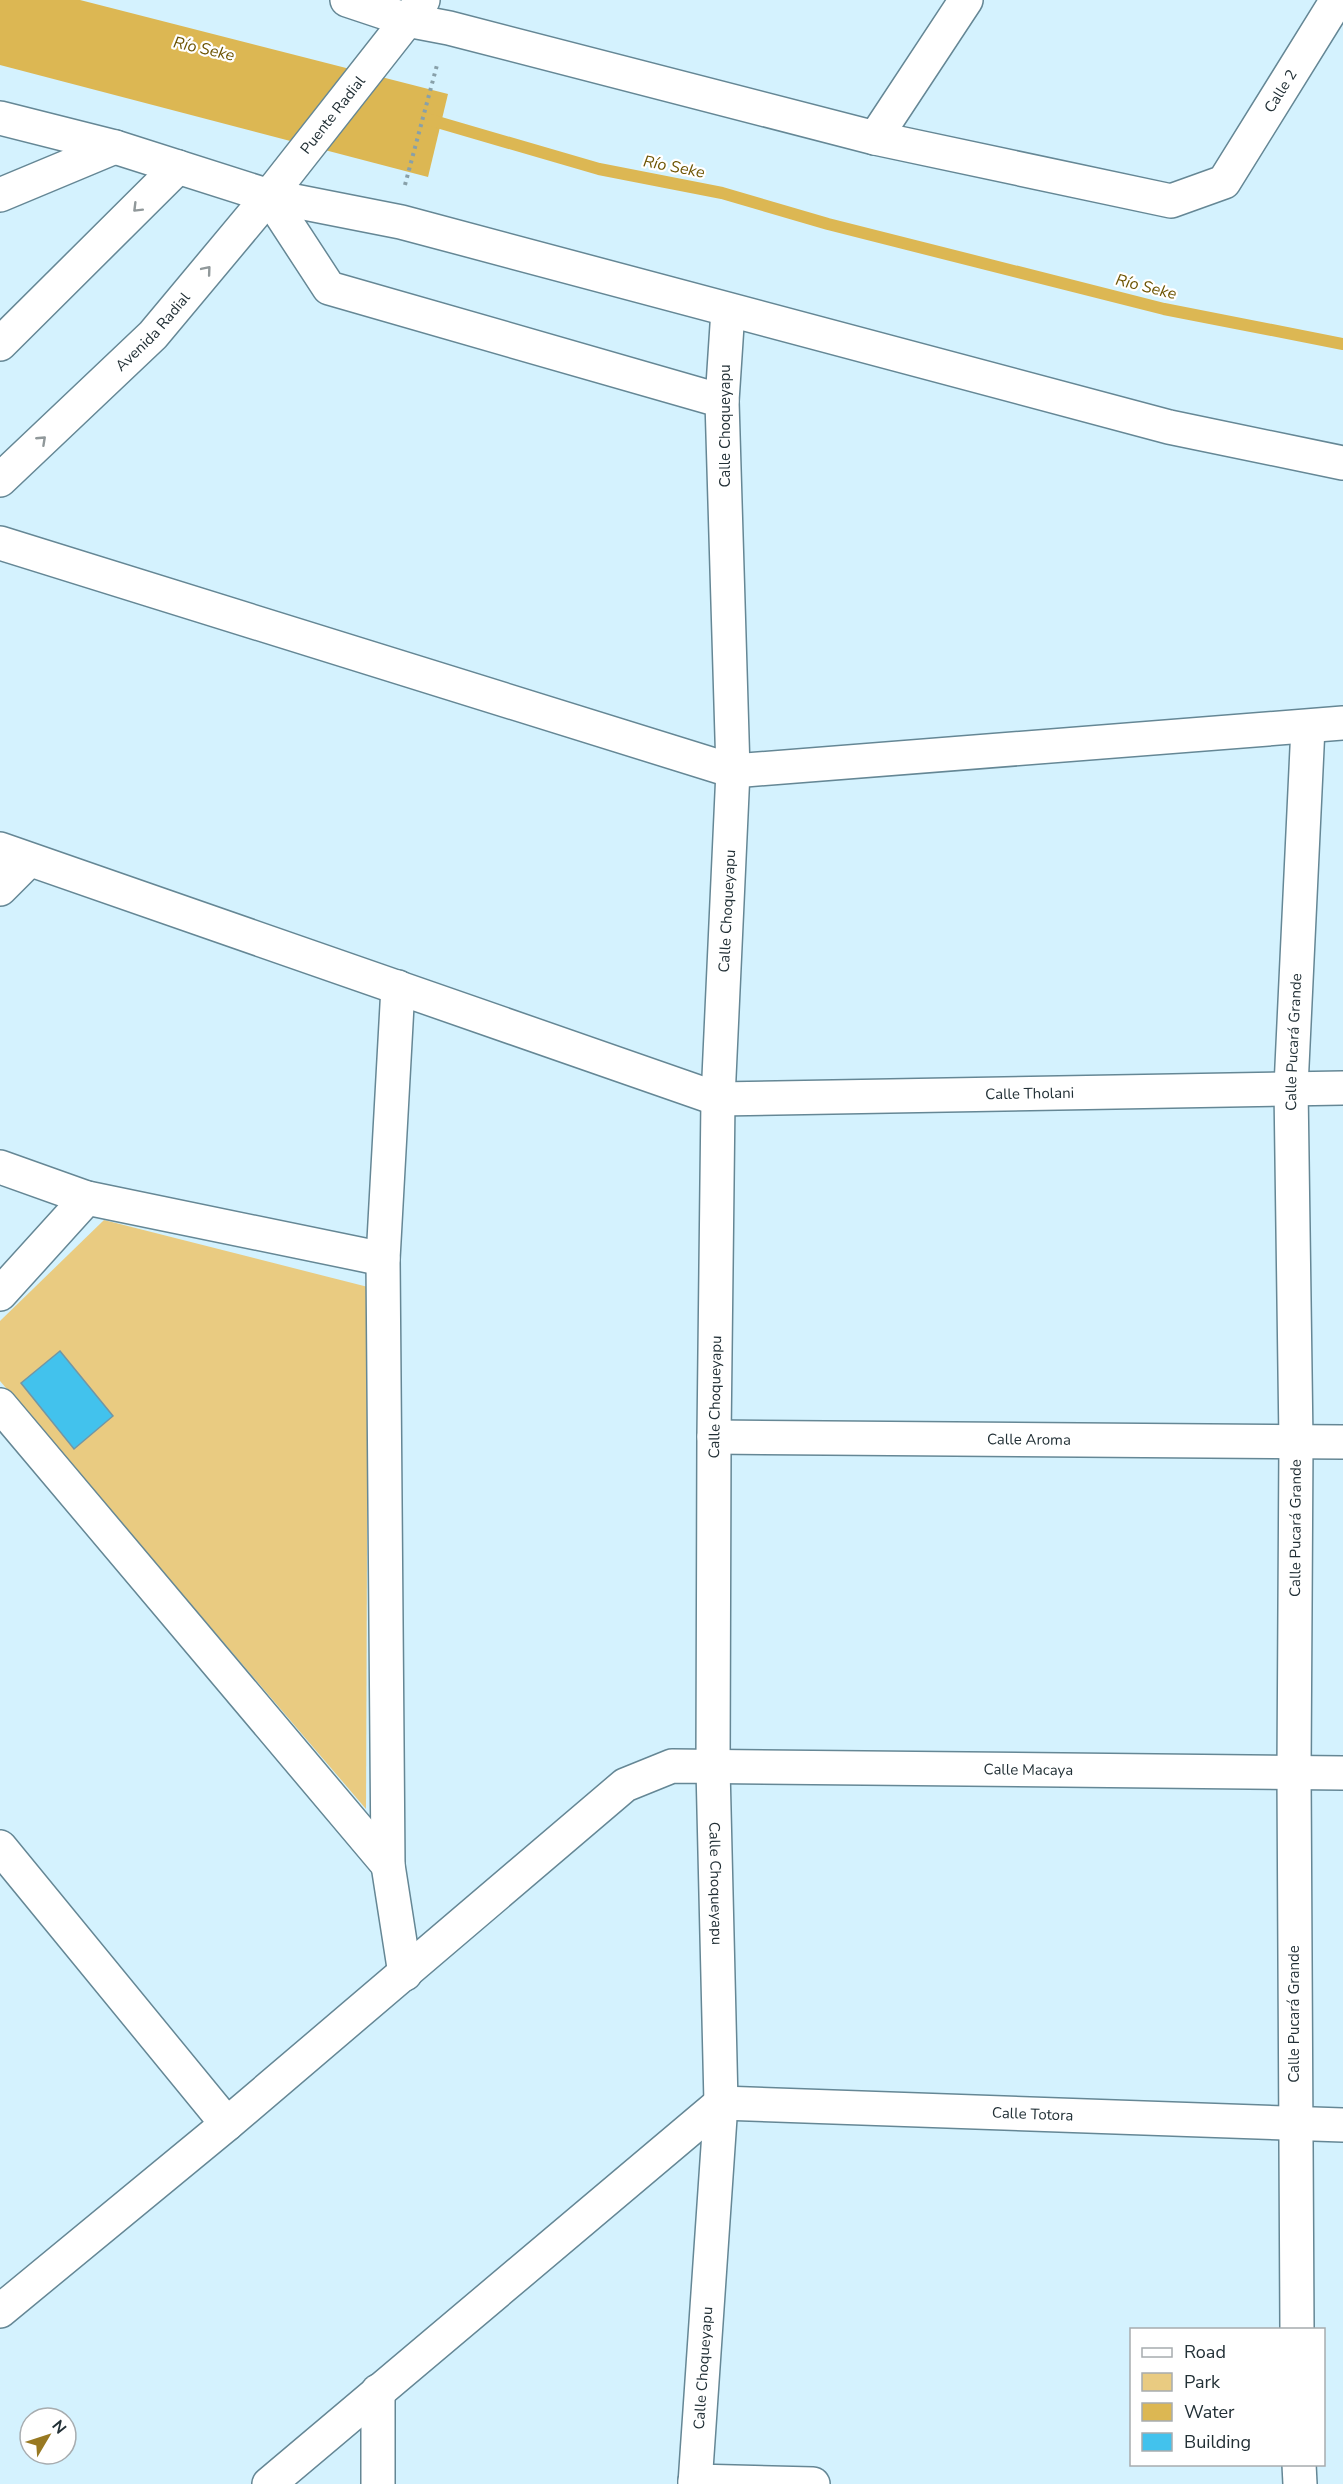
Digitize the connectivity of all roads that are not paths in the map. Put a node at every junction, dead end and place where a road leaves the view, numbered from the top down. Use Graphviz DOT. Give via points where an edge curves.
graph roads {
  1 [pos="347,0"];
  2 [pos="966,0"];
  3 [pos="1337,0"];
  4 [pos="416,7"];
  5 [pos="0,118"];
  6 [pos="875,138"];
  7 [pos="115,147"];
  8 [pos="178,167"];
  9 [pos="290,169"];
  10 [pos="0,195"];
  11 [pos="269,196"];
  12 [pos="728,310"];
  13 [pos="0,344"];
  14 [pos="722,401"];
  15 [pos="1343,463"];
  16 [pos="0,480"];
  17 [pos="0,543"];
  18 [pos="1343,723"];
  19 [pos="1308,727"];
  20 [pos="733,771"];
  21 [pos="14,855"];
  22 [pos="0,889"];
  23 [pos="398,987"];
  24 [pos="1291,1087"];
  25 [pos="1343,1088"];
  26 [pos="718,1099"];
  27 [pos="0,1167"];
  28 [pos="87,1198"];
  29 [pos="383,1259"];
  30 [pos="0,1294"];
  31 [pos="0,1405"];
  32 [pos="714,1437"];
  33 [pos="1296,1442"];
  34 [pos="1343,1442"];
  35 [pos="713,1768"];
  36 [pos="1294,1772"];
  37 [pos="1343,1773"];
  38 [pos="0,1847"];
  39 [pos="388,1865"];
  40 [pos="405,1974"];
  41 [pos="722,2103"];
  42 [pos="227,2124"];
  43 [pos="1294,2124"];
  44 [pos="1343,2125"];
  45 [pos="0,2311"];
  46 [pos="1297,2328"];
  47 [pos="378,2391"];
  48 [pos="1299,2466"];
  49 [pos="695,2482"];
  50 [pos="268,2484"];
  51 [pos="378,2484"];
  52 [pos="813,2484"];
  53 [pos="1300,2484"];
  1 -- 4 [label="street"];
  2 -- 6 [label="street"];
  3 -- 6 [label="street, Calle 2" via="1224,182 1171,201"];
  4 -- 6 [label="street" via="449,28"];
  4 -- 9 [label="street, Puente Radial"];
  5 -- 7 [label="street"];
  7 -- 8 [label="street"];
  7 -- 10 [label="street"];
  8 -- 11 [label="street"];
  8 -- 13 [label="street, one-way"];
  9 -- 11 [label="street, Avenida Radial"];
  11 -- 12 [label="street" via="400,222"];
  11 -- 14 [label="street" via="329,288"];
  16 -- 11 [label="street, Avenida Radial, one-way" via="153,335"];
  12 -- 14 [label="street, Calle Choqueyapu"];
  12 -- 15 [label="street" via="1169,427"];
  14 -- 20 [label="street, Calle Choqueyapu"];
  17 -- 20 [label="street"];
  18 -- 19 [label="street"];
  19 -- 20 [label="street"];
  19 -- 24 [label="street, Calle Pucará Grande"];
  20 -- 26 [label="street, Calle Choqueyapu"];
  21 -- 22 [label="street"];
  21 -- 23 [label="street"];
  23 -- 26 [label="street"];
  23 -- 29 [label="street"];
  24 -- 25 [label="street, Calle Tholani"];
  24 -- 26 [label="street, Calle Tholani"];
  24 -- 33 [label="street, Calle Pucará Grande"];
  26 -- 32 [label="street, Calle Choqueyapu"];
  27 -- 28 [label="street"];
  28 -- 29 [label="street"];
  28 -- 30 [label="street"];
  29 -- 39 [label="street"];
  31 -- 39 [label="street"];
  32 -- 33 [label="street, Calle Aroma"];
  32 -- 35 [label="street, Calle Choqueyapu"];
  33 -- 34 [label="street, Calle Aroma"];
  33 -- 36 [label="street, Calle Pucará Grande"];
  35 -- 36 [label="street, Calle Macaya"];
  35 -- 40 [label="street, Calle Macaya" via="672,1766 626,1785"];
  35 -- 41 [label="street, Calle Choqueyapu"];
  36 -- 37 [label="street, Calle Macaya"];
  36 -- 43 [label="street, Calle Pucará Grande"];
  38 -- 42 [label="street"];
  39 -- 40 [label="street"];
  40 -- 42 [label="street, Calle Macaya"];
  41 -- 43 [label="street, Calle Totora"];
  41 -- 47 [label="street"];
  41 -- 49 [label="street, Calle Choqueyapu"];
  42 -- 45 [label="street, Calle Macaya"];
  43 -- 44 [label="street, Calle Totora"];
  43 -- 46 [label="street, Calle Pucará Grande"];
  47 -- 50 [label="street"];
  47 -- 51 [label="street"];
  48 -- 53 [label="street"];
  49 -- 52 [label="street"];
}
